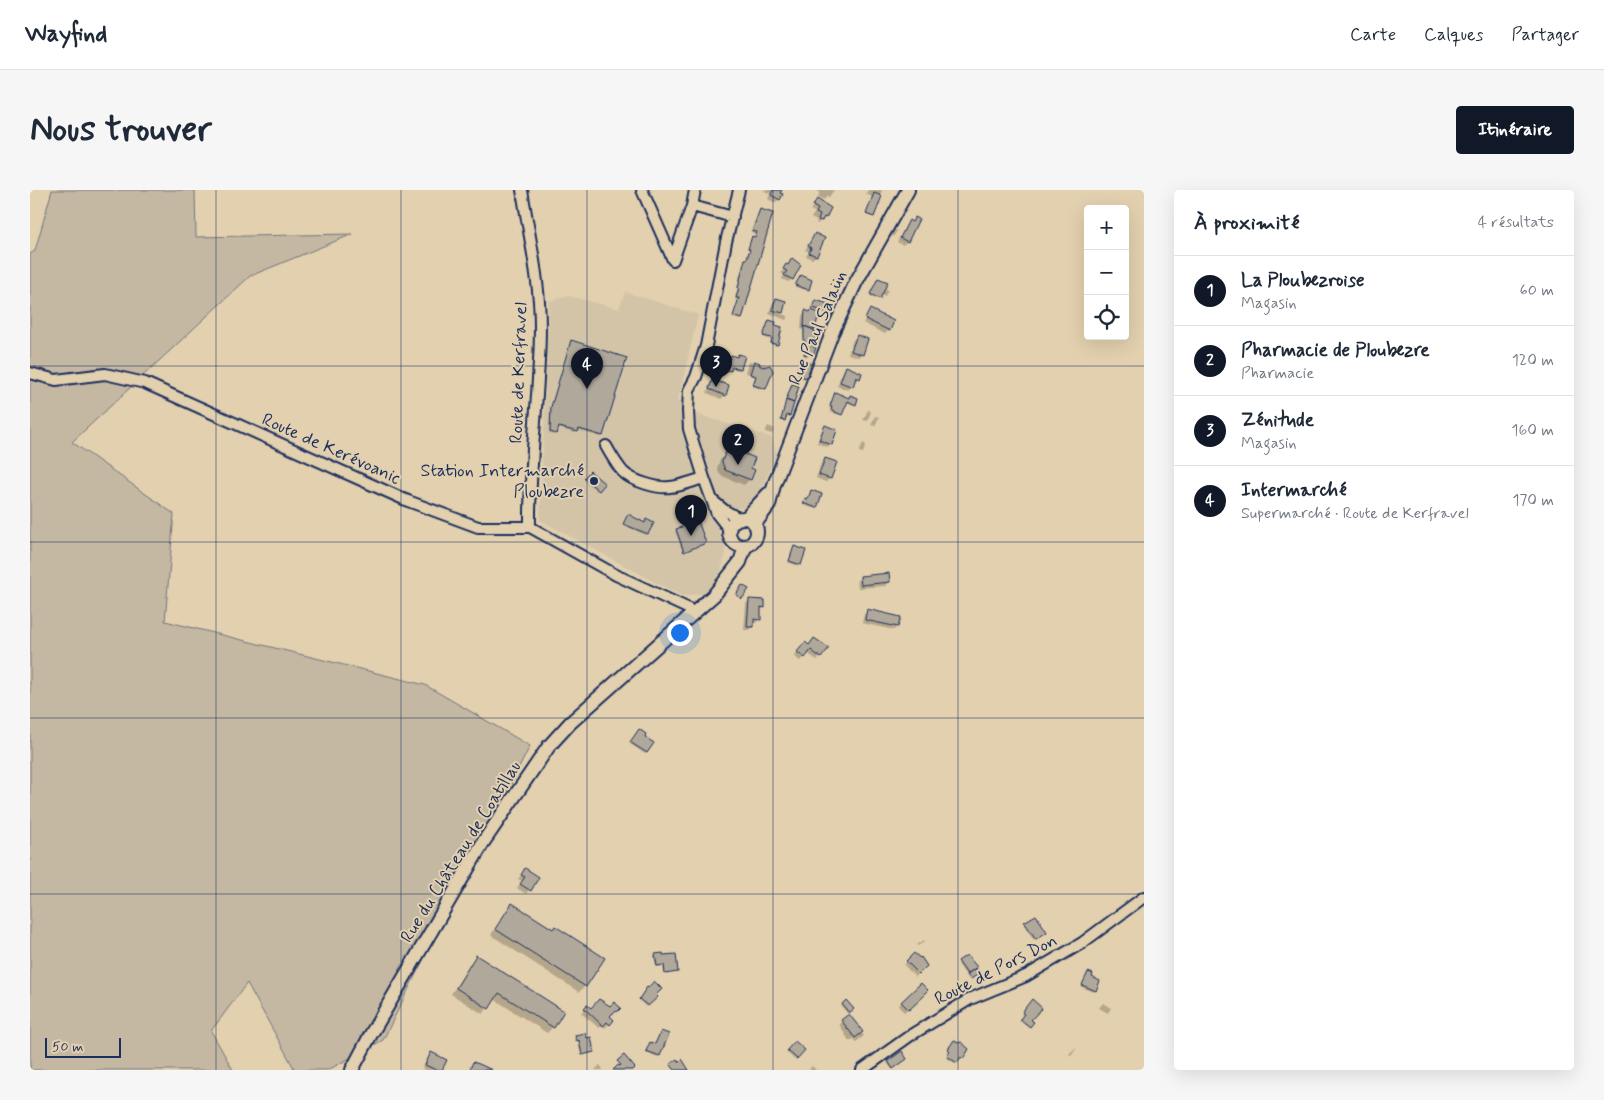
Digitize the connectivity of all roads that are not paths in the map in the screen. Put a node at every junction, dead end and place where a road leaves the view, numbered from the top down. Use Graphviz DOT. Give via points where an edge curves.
graph roads {
  1 [pos="522,190"];
  2 [pos="642,190"];
  3 [pos="695,190"];
  4 [pos="739,190"];
  5 [pos="908,190"];
  6 [pos="692,206"];
  7 [pos="733,217"];
  8 [pos="30,373"];
  9 [pos="606,446"];
  10 [pos="704,478"];
  11 [pos="713,500"];
  12 [pos="746,520"];
  13 [pos="530,527"];
  14 [pos="728,528"];
  15 [pos="739,545"];
  16 [pos="694,613"];
  17 [pos="1144,897"];
  18 [pos="352,1070"];
  19 [pos="862,1070"];
  1 -- 13 [label="street, Route de Kerfravel" via="539,296 540,326"];
  2 -- 6 [label="street" via="673,260"];
  3 -- 6 [label="street"];
  4 -- 7 [label="street"];
  5 -- 12 [label="main road, Rue Paul Salaün" via="856,282 832,333 774,485"];
  6 -- 7 [label="street"];
  7 -- 10 [label="street" via="706,346 689,390 689,429"];
  8 -- 13 [label="street, Route de Kerévoanic" via="56,380 105,374 145,383 408,501 478,527"];
  9 -- 10 [label="street" via="625,474 644,483 660,488"];
  10 -- 11 [label="street"];
  11 -- 12 [label="street" via="724,510"];
  11 -- 14 [label="street" via="717,514"];
  12 -- 14 [label="main road" via="732,522"];
  12 -- 15 [label="main road" via="757,530 755,541"];
  13 -- 16 [label="street, Route de Kerévoanic" via="616,575"];
  14 -- 15 [label="main road" via="730,539"];
  15 -- 16 [label="main road" via="730,575"];
  16 -- 18 [label="main road, Rue du Château de Coatillau" via="549,746 484,841"];
  17 -- 19 [label="street, Route de Pors Don" via="1082,943 1026,976 970,999"];
}
